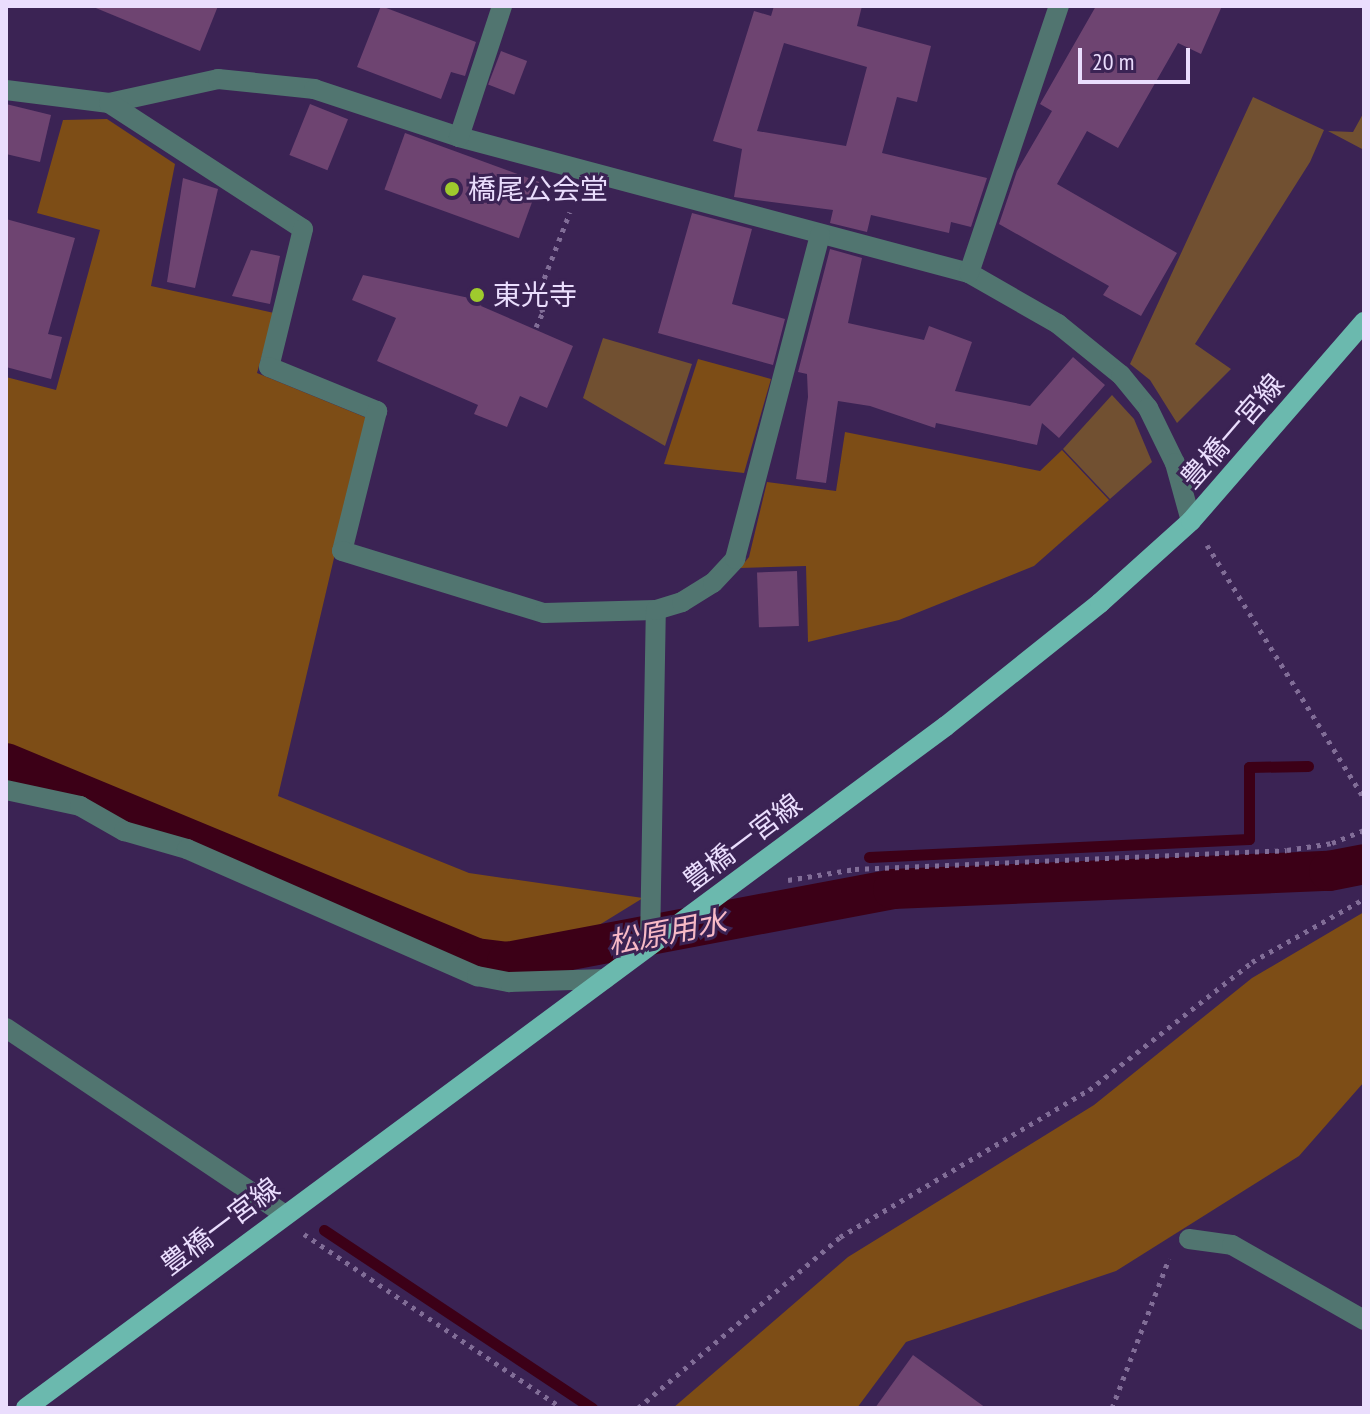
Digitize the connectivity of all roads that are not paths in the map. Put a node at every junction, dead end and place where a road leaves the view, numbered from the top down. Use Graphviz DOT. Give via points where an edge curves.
graph roads {
  1 [pos="502,6"];
  2 [pos="1059,6"];
  3 [pos="6,90"];
  4 [pos="109,103"];
  5 [pos="459,137"];
  6 [pos="820,235"];
  7 [pos="969,273"];
  8 [pos="1364,322"];
  9 [pos="1191,521"];
  10 [pos="656,610"];
  11 [pos="6,790"];
  12 [pos="650,945"];
  13 [pos="605,979"];
  14 [pos="6,1028"];
  15 [pos="282,1213"];
  16 [pos="1189,1239"];
  17 [pos="1364,1320"];
  18 [pos="26,1408"];
  1 -- 5 [label="street"];
  2 -- 7 [label="street"];
  3 -- 4 [label="street"];
  4 -- 5 [label="street" via="218,79 314,89"];
  4 -- 10 [label="street" via="303,229 269,367 377,411 342,551 544,613"];
  5 -- 6 [label="street"];
  6 -- 7 [label="street"];
  6 -- 10 [label="street" via="735,559 713,583"];
  7 -- 9 [label="street" via="1058,324 1121,375 1148,408 1175,463"];
  8 -- 9 [label="main road, 豊橋一宮線"];
  9 -- 12 [label="main road, 豊橋一宮線" via="1100,603 946,726"];
  10 -- 12 [label="street"];
  11 -- 13 [label="street" via="80,806 124,831 187,849 477,976 509,982"];
  12 -- 13 [label="main road, 豊橋一宮線"];
  13 -- 15 [label="main road, 豊橋一宮線"];
  14 -- 15 [label="street"];
  15 -- 18 [label="main road, 豊橋一宮線"];
  16 -- 17 [label="street" via="1232,1245"];
}
